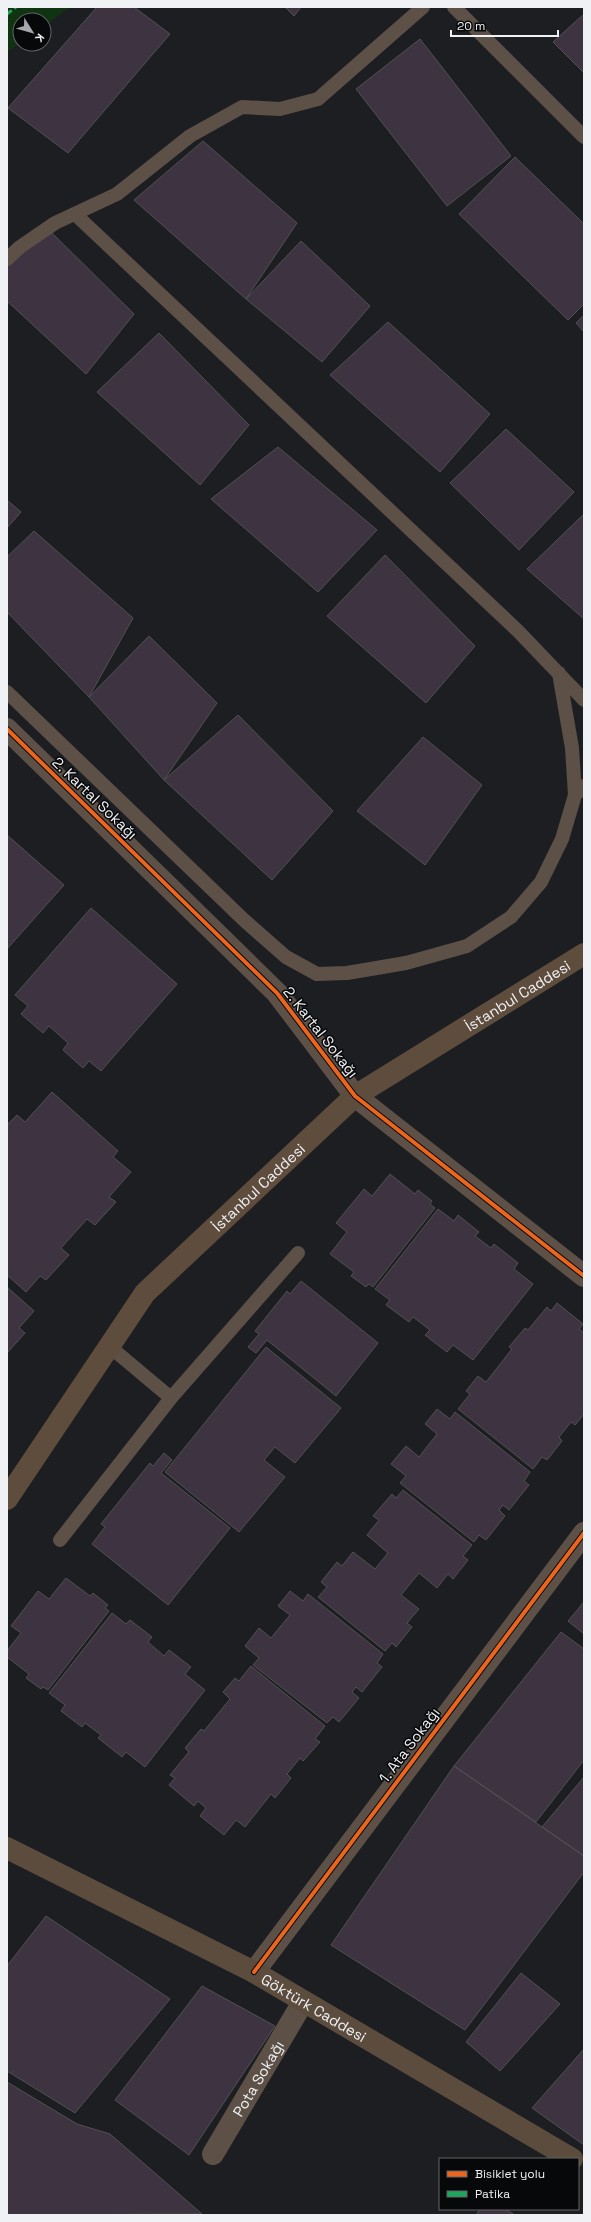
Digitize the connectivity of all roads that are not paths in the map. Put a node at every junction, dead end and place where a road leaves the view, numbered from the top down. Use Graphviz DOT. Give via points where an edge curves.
graph roads {
  1 [pos="423,7"];
  2 [pos="454,7"];
  3 [pos="584,137"];
  4 [pos="76,215"];
  5 [pos="7,259"];
  6 [pos="559,674"];
  7 [pos="7,692"];
  8 [pos="584,700"];
  9 [pos="7,730"];
  10 [pos="580,791"];
  11 [pos="584,954"];
  12 [pos="356,1096"];
  13 [pos="298,1253"];
  14 [pos="584,1276"];
  15 [pos="110,1346"];
  16 [pos="171,1398"];
  17 [pos="7,1498"];
  18 [pos="584,1533"];
  19 [pos="60,1540"];
  20 [pos="7,1848"];
  21 [pos="254,1972"];
  22 [pos="303,2002"];
  23 [pos="213,2154"];
  24 [pos="570,2158"];
  1 -- 4 [label="lane" via="318,99 280,109 242,107 190,136 118,194"];
  2 -- 3 [label="lane"];
  4 -- 5 [label="lane" via="55,223"];
  4 -- 6 [label="lane" via="518,631"];
  6 -- 8 [label="lane"];
  6 -- 10 [label="lane"];
  7 -- 10 [label="lane" via="245,921 286,957 317,974 347,973 398,964 467,946 511,917 540,882 562,839"];
  9 -- 12 [label="street, 2. Kartal Sokağı" via="277,993"];
  11 -- 12 [label="main road, İstanbul Caddesi"];
  12 -- 14 [label="street, 2. Kartal Sokağı"];
  12 -- 15 [label="main road, İstanbul Caddesi" via="145,1293"];
  13 -- 16 [label="lane"];
  15 -- 16 [label="lane"];
  15 -- 17 [label="main road, İstanbul Caddesi"];
  16 -- 19 [label="lane"];
  18 -- 21 [label="street, 1. Ata Sokağı"];
  20 -- 21 [label="main road, Göktürk Caddesi"];
  21 -- 22 [label="main road, Göktürk Caddesi"];
  22 -- 23 [label="street, Pota Sokağı"];
  22 -- 24 [label="main road, Göktürk Caddesi"];
}
